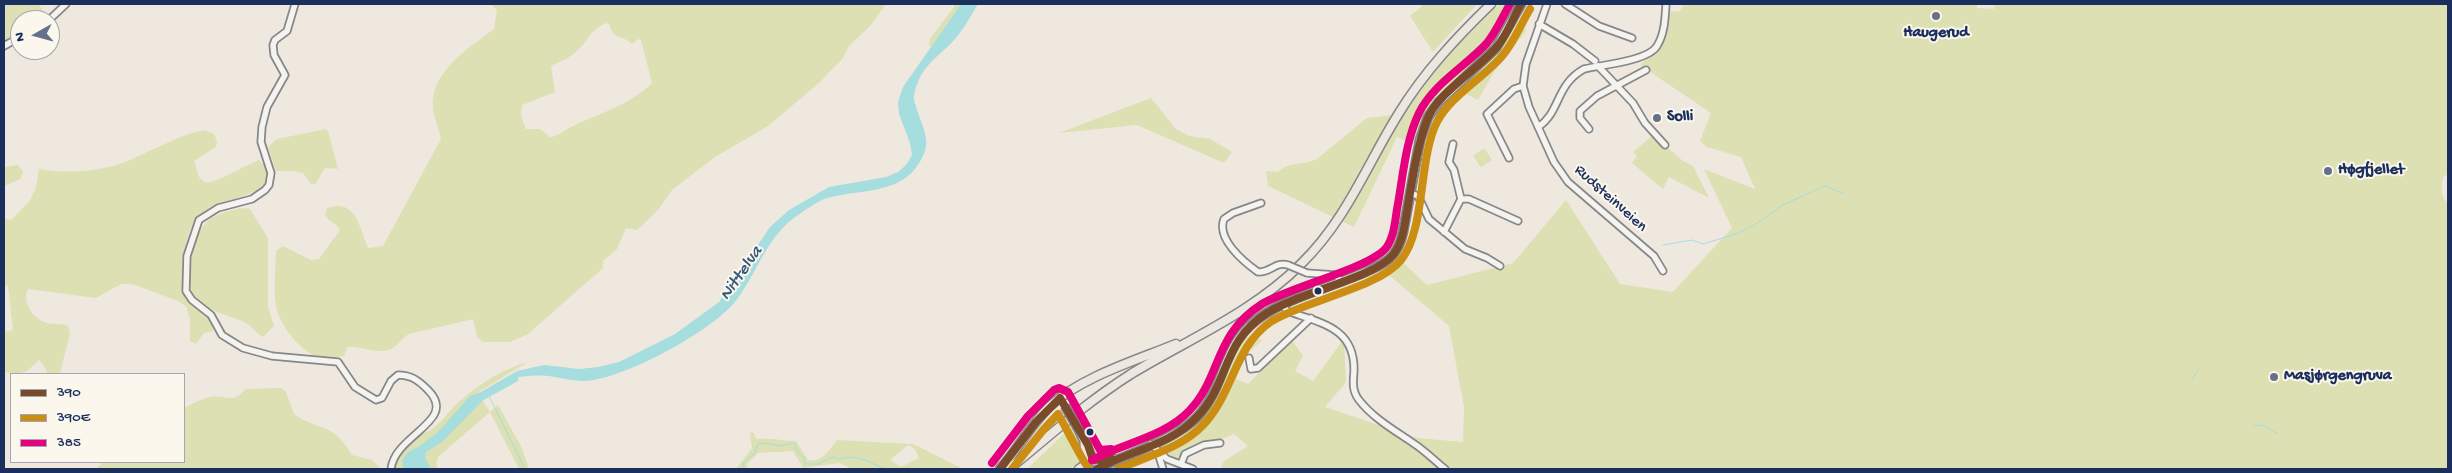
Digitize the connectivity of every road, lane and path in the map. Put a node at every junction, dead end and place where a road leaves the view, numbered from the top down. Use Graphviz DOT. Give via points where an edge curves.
graph roads {
  1 [pos="295,4"];
  2 [pos="1486,4"];
  3 [pos="1491,4"];
  4 [pos="1522,4"];
  5 [pos="1547,4"];
  6 [pos="1565,4"];
  7 [pos="1666,4"];
  8 [pos="1539,24"];
  9 [pos="1632,38"];
  10 [pos="1596,63"];
  11 [pos="1646,70"];
  12 [pos="1614,85"];
  13 [pos="1523,86"];
  14 [pos="1538,127"];
  15 [pos="1589,129"];
  16 [pos="1453,144"];
  17 [pos="1665,146"];
  18 [pos="1509,158"];
  19 [pos="1410,193"];
  20 [pos="1461,198"];
  21 [pos="1260,203"];
  22 [pos="1518,221"];
  23 [pos="1444,232"];
  24 [pos="1500,266"];
  25 [pos="1663,271"];
  26 [pos="1341,282"];
  27 [pos="1283,305"];
  28 [pos="1311,318"];
  29 [pos="1187,339"];
  30 [pos="1171,351"];
  31 [pos="1249,358"];
  32 [pos="1060,398"];
  33 [pos="1220,443"];
  34 [pos="1151,444"];
  35 [pos="1158,453"];
  36 [pos="1026,455"];
  37 [pos="1117,459"];
  38 [pos="1180,464"];
  39 [pos="1086,465"];
  40 [pos="391,469"];
  41 [pos="1000,469"];
  42 [pos="1009,469"];
  43 [pos="1021,469"];
  44 [pos="1097,469"];
  45 [pos="1163,469"];
  46 [pos="1193,469"];
  47 [pos="1445,469"];
  1 -- 40 [label="street" via="286,31 273,45 274,55 285,75 267,107 262,128 261,142 271,173 269,185 252,199 210,211 200,220 187,256 187,293 207,310 222,335 230,341 263,354 338,362 354,387 376,400 382,398 396,376 406,375 418,380 435,398 437,410 434,417 402,445"];
  2 -- 29 [label="highway" via="1417,79 1391,118 1344,206 1313,247 1292,269 1254,299"];
  3 -- 30 [label="highway" via="1416,87 1394,120 1353,199 1316,249 1294,272 1256,302"];
  4 -- 19 [label="main road" via="1496,48 1430,113 1421,134"];
  5 -- 8 [label="street, Rudsteinveien"];
  6 -- 9 [label="street" via="1599,26"];
  7 -- 10 [label="street" via="1664,27 1654,50 1643,56"];
  8 -- 10 [label="street" via="1573,44"];
  8 -- 13 [label="street, Rudsteinveien" via="1526,64"];
  10 -- 12 [label="street"];
  10 -- 14 [label="street" via="1567,81 1549,117"];
  11 -- 12 [label="street"];
  12 -- 15 [label="street" via="1580,111 1580,118"];
  12 -- 17 [label="street" via="1633,103"];
  13 -- 14 [label="street, Rudsteinveien"];
  13 -- 18 [label="street" via="1514,89 1488,114"];
  14 -- 25 [label="street, Rudsteinveien" via="1554,162 1568,182 1654,256"];
  16 -- 20 [label="street" via="1449,162"];
  19 -- 23 [label="street" via="1418,196 1429,219"];
  19 -- 26 [label="main road" via="1404,232 1394,253 1381,264"];
  20 -- 22 [label="street"];
  20 -- 23 [label="street"];
  21 -- 26 [label="street, bridge" via="1224,219 1226,238 1234,251 1258,272 1280,264 1318,276 1336,275"];
  23 -- 24 [label="street" via="1471,253"];
  26 -- 27 [label="main road"];
  27 -- 28 [label="street" via="1287,311"];
  27 -- 34 [label="main road" via="1256,320 1240,336 1198,417"];
  28 -- 31 [label="street" via="1258,368 1251,368"];
  28 -- 47 [label="street" via="1333,328 1348,343 1354,363 1353,389 1358,399 1383,423"];
  29 -- 30 [label="highway"];
  29 -- 32 [label="highway" via="1096,378"];
  30 -- 36 [label="highway" via="1094,399"];
  32 -- 39 [label="main road, bridge" via="1084,440"];
  32 -- 41 [label="highway" via="1036,422"];
  33 -- 38 [label="street" via="1204,444 1185,454"];
  34 -- 35 [label="street"];
  34 -- 37 [label="main road"];
  35 -- 38 [label="street"];
  35 -- 45 [label="street"];
  36 -- 42 [label="highway"];
  36 -- 43 [label="highway"];
  37 -- 39 [label="main road"];
  37 -- 44 [label="main road"];
  38 -- 46 [label="street"];
  39 -- 44 [label="main road"];
}
